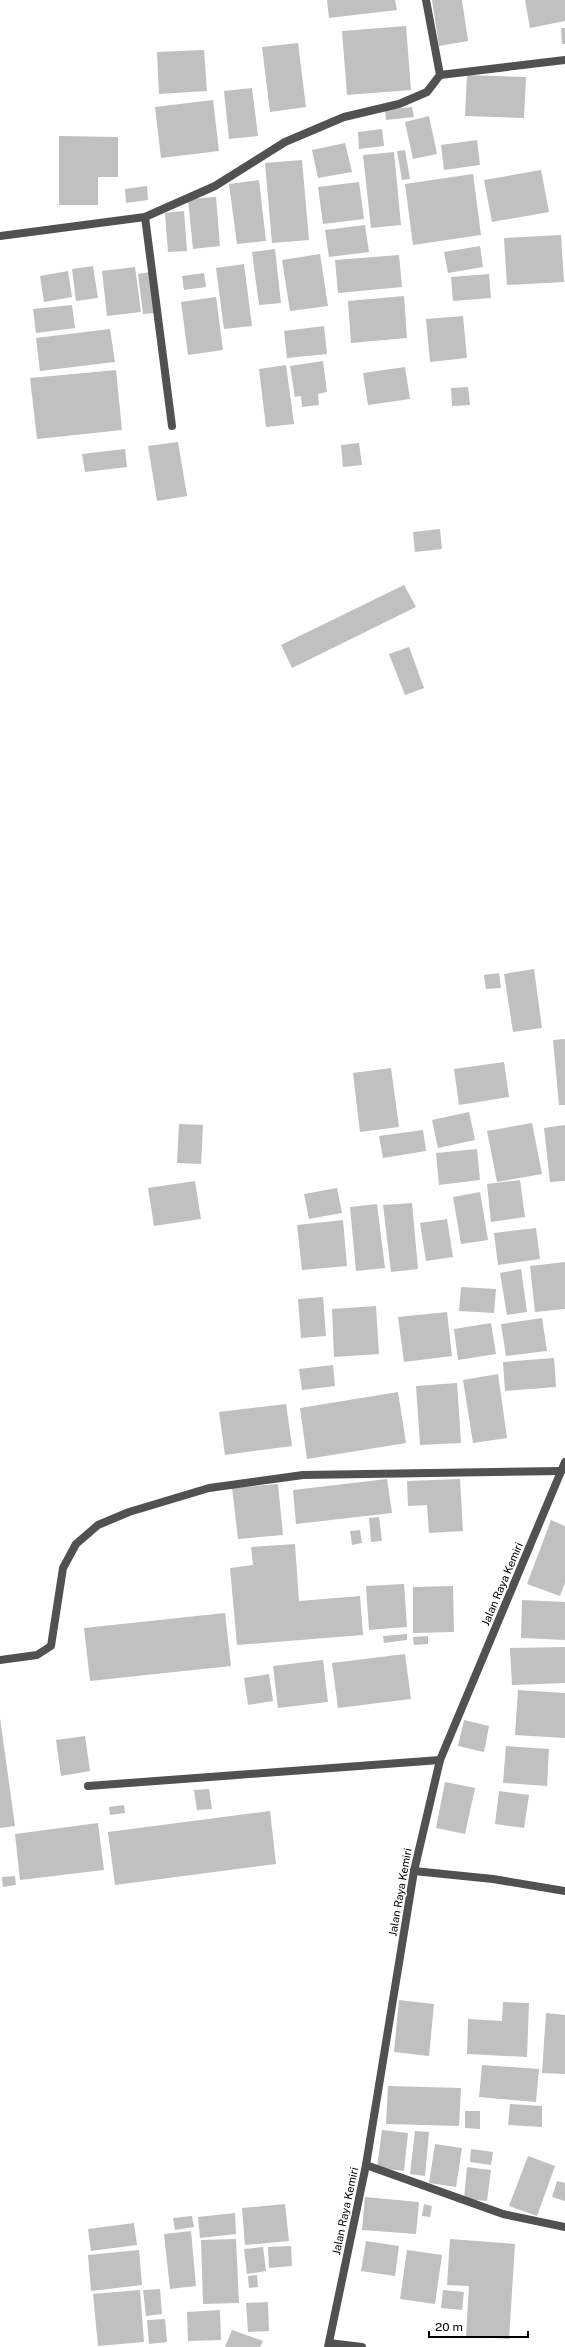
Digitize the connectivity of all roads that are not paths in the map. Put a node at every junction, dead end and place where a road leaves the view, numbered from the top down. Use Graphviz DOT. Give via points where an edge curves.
graph roads {
  1 [pos="426,0"];
  2 [pos="565,60"];
  3 [pos="440,74"];
  4 [pos="145,217"];
  5 [pos="0,236"];
  6 [pos="172,426"];
  7 [pos="565,1462"];
  8 [pos="561,1472"];
  9 [pos="0,1660"];
  10 [pos="440,1760"];
  11 [pos="88,1786"];
  12 [pos="414,1871"];
  13 [pos="565,1891"];
  14 [pos="366,2165"];
  15 [pos="565,2227"];
  16 [pos="328,2345"];
  17 [pos="362,2347"];
  1 -- 3 [label="street"];
  2 -- 3 [label="street"];
  3 -- 4 [label="street" via="427,92 399,104 344,117 285,142 215,186"];
  4 -- 5 [label="street"];
  4 -- 6 [label="street"];
  7 -- 8 [label="street, Jalan Raya Kemiri"];
  8 -- 9 [label="street" via="303,1475 209,1488 129,1512 98,1524 76,1544 63,1568 51,1646 37,1655"];
  8 -- 10 [label="street, Jalan Raya Kemiri"];
  10 -- 11 [label="street"];
  10 -- 12 [label="street, Jalan Raya Kemiri"];
  12 -- 13 [label="street" via="493,1879"];
  12 -- 14 [label="street, Jalan Raya Kemiri"];
  14 -- 15 [label="street" via="503,2214"];
  14 -- 16 [label="street, Jalan Raya Kemiri"];
  16 -- 17 [label="street"];
}
